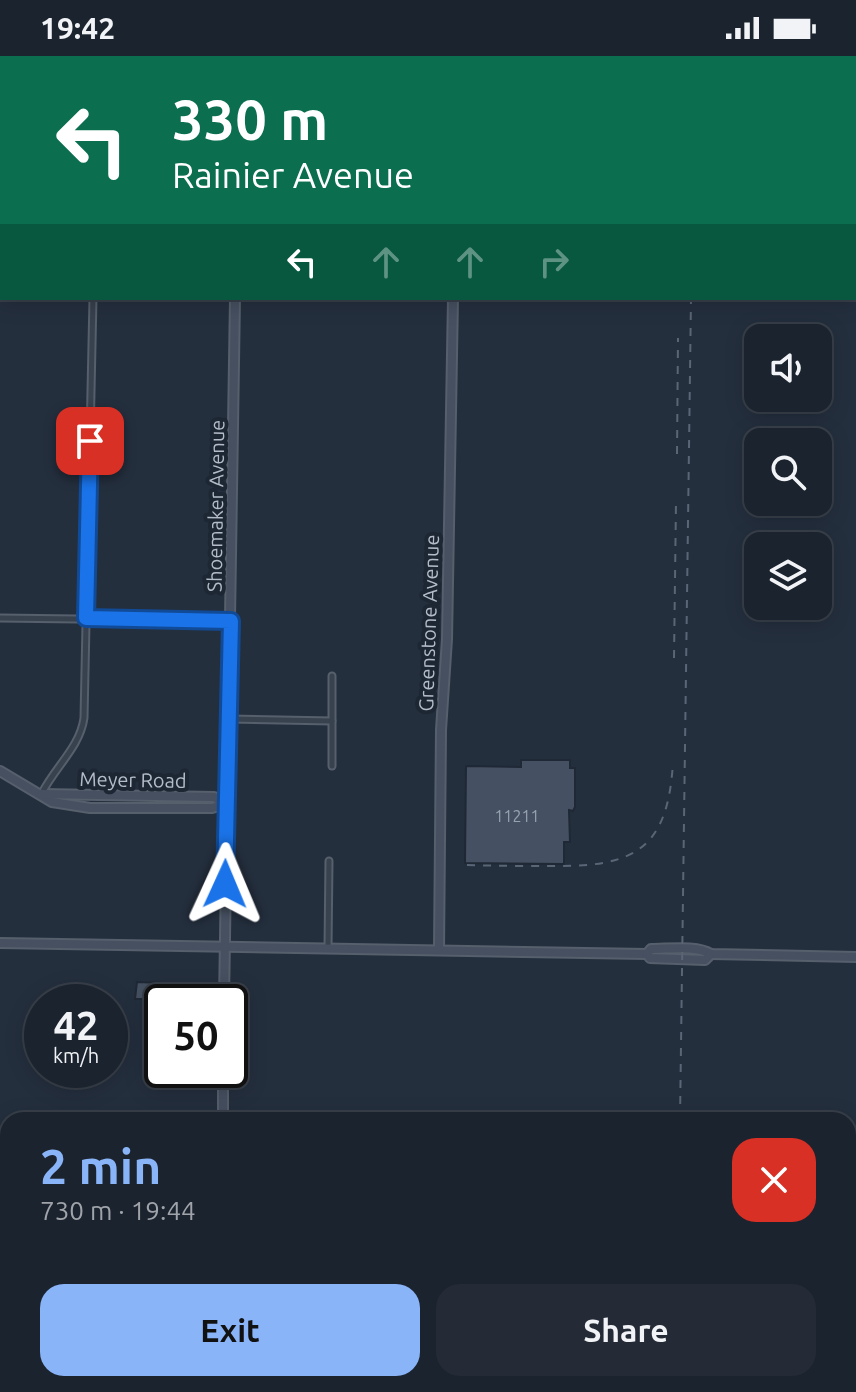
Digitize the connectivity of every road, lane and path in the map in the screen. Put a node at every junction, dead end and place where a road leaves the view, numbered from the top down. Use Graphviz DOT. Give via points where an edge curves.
graph roads {
  1 [pos="93,300"];
  2 [pos="235,300"];
  3 [pos="453,300"];
  4 [pos="0,618"];
  5 [pos="86,618"];
  6 [pos="231,621"];
  7 [pos="332,676"];
  8 [pos="229,719"];
  9 [pos="332,721"];
  10 [pos="332,766"];
  11 [pos="0,771"];
  12 [pos="42,794"];
  13 [pos="118,798"];
  14 [pos="226,804"];
  15 [pos="117,808"];
  16 [pos="329,861"];
  17 [pos="0,943"];
  18 [pos="225,947"];
  19 [pos="328,948"];
  20 [pos="439,950"];
  21 [pos="856,957"];
  22 [pos="224,984"];
  23 [pos="223,1088"];
  24 [pos="223,1112"];
  1 -- 5 [label="street"];
  2 -- 6 [label="street, Shoemaker Avenue"];
  3 -- 20 [label="street, Greenstone Avenue"];
  4 -- 5 [label="street"];
  5 -- 6 [label="street"];
  5 -- 12 [label="street" via="83,726"];
  6 -- 8 [label="street, Shoemaker Avenue"];
  7 -- 9 [label="street"];
  8 -- 9 [label="street"];
  8 -- 14 [label="street, Shoemaker Avenue"];
  9 -- 10 [label="street"];
  11 -- 12 [label="street, Meyer Road"];
  12 -- 13 [label="street, Meyer Road"];
  12 -- 15 [label="street, Meyer Road" via="52,802"];
  13 -- 14 [label="street, Meyer Road" via="214,797"];
  13 -- 15 [label="street"];
  14 -- 15 [label="street, Meyer Road"];
  14 -- 18 [label="street, Shoemaker Avenue"];
  16 -- 19 [label="street"];
  17 -- 18 [label="street"];
  18 -- 19 [label="street"];
  18 -- 22 [label="street, Shoemaker Avenue"];
  19 -- 20 [label="street"];
  20 -- 21 [label="street" via="705,960 711,954"];
  23 -- 24 [label="street"];
}
